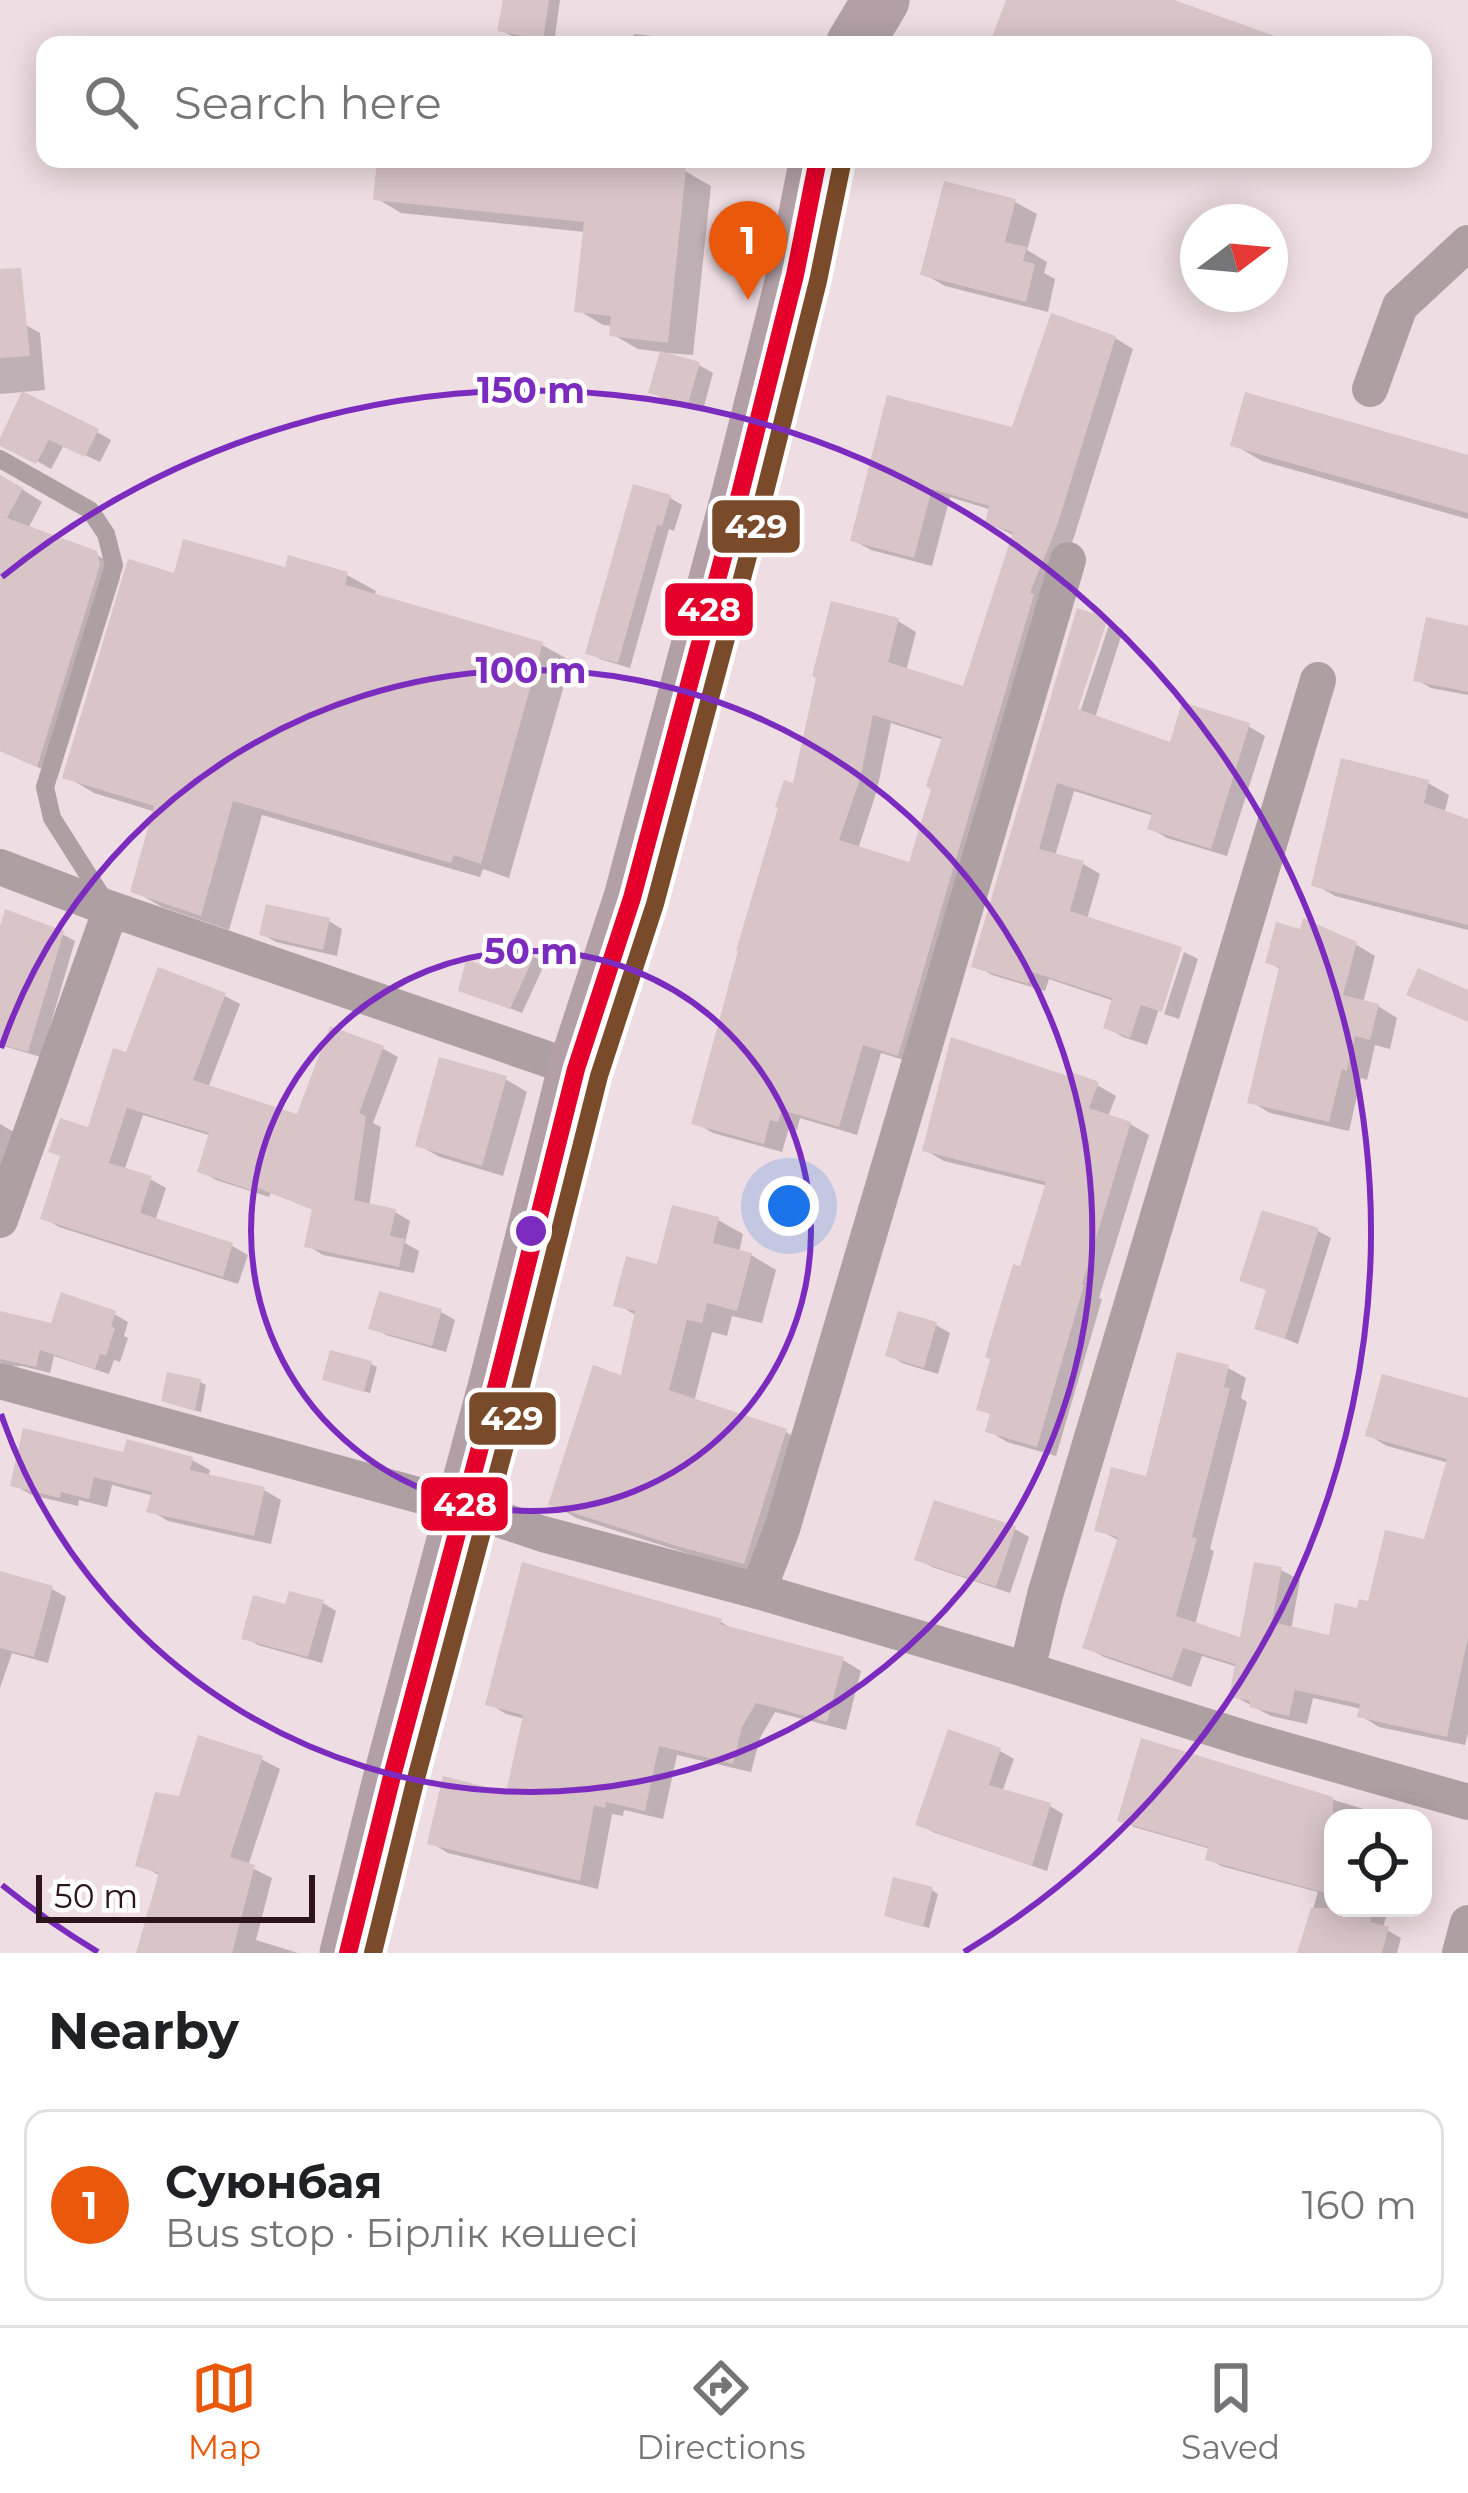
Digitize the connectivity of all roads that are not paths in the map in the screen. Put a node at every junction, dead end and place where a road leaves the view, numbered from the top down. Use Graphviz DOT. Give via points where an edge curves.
graph roads {
  1 [pos="829,0"];
  2 [pos="863,0"];
  3 [pos="880,0"];
  4 [pos="831,36"];
  5 [pos="853,36"];
  6 [pos="856,36"];
  7 [pos="816,168"];
  8 [pos="1468,243"];
  9 [pos="1370,389"];
  10 [pos="0,459"];
  11 [pos="1068,560"];
  12 [pos="1318,680"];
  13 [pos="0,867"];
  14 [pos="111,909"];
  15 [pos="576,1069"];
  16 [pos="0,1220"];
  17 [pos="0,1381"];
  18 [pos="462,1508"];
  19 [pos="758,1592"];
  20 [pos="1027,1670"];
  21 [pos="1468,1802"];
  22 [pos="1468,1923"];
  23 [pos="348,1953"];
  24 [pos="1460,1953"];
  1 -- 4 [label="main road"];
  2 -- 5 [label="main road"];
  3 -- 6 [label="main road"];
  7 -- 15 [label="main road" via="746,471 632,898"];
  8 -- 9 [label="street" via="1400,306"];
  10 -- 14 [label="lane" via="90,510 114,566 45,787 52,818"];
  11 -- 19 [label="street"];
  12 -- 20 [label="street"];
  13 -- 14 [label="street"];
  14 -- 15 [label="street"];
  14 -- 16 [label="street"];
  15 -- 18 [label="main road"];
  17 -- 18 [label="street"];
  18 -- 19 [label="street"];
  18 -- 23 [label="main road"];
  19 -- 20 [label="street"];
  20 -- 21 [label="street"];
  22 -- 24 [label="street"];
}
